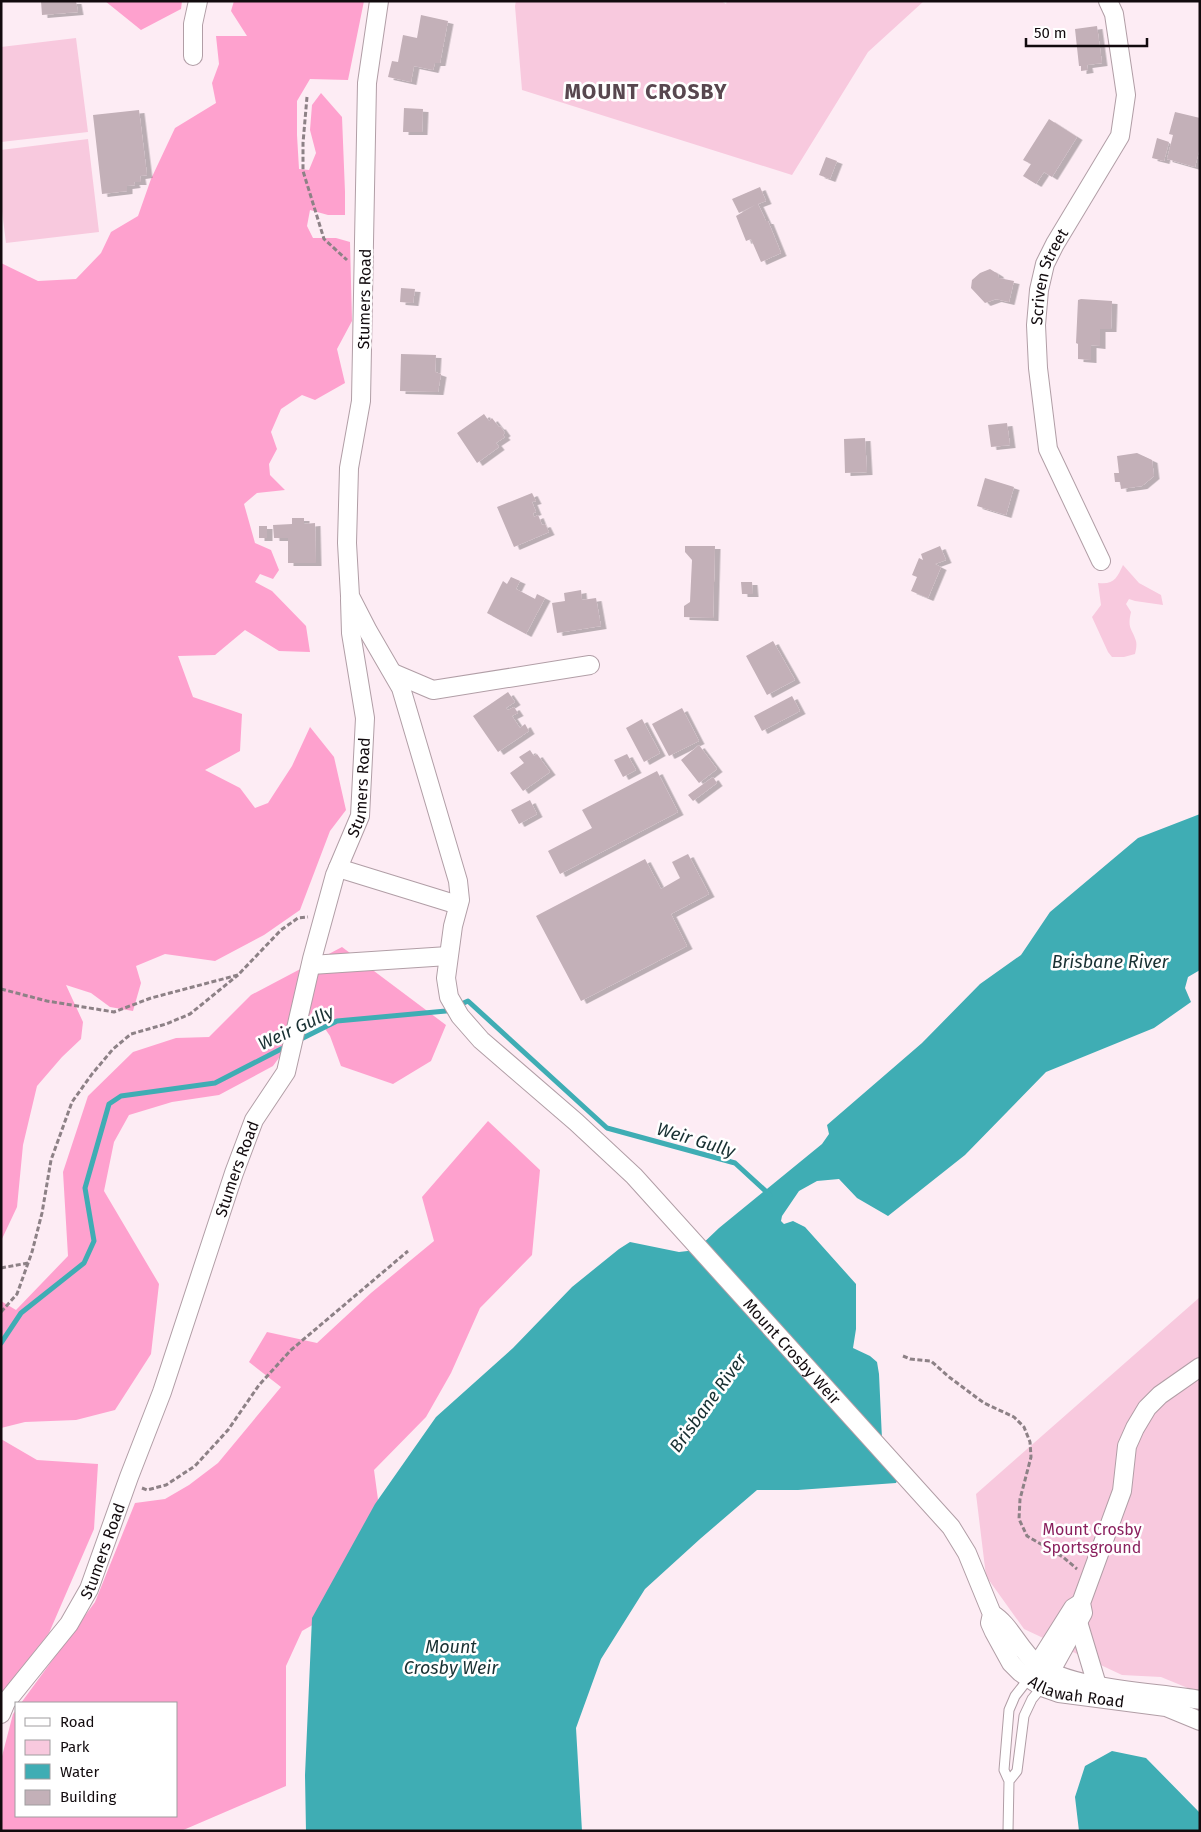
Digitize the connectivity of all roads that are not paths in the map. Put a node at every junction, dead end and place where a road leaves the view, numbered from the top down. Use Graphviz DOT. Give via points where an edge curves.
graph roads {
  1 [pos="198,1"];
  2 [pos="379,1"];
  3 [pos="1108,1"];
  4 [pos="193,56"];
  5 [pos="1101,561"];
  6 [pos="350,596"];
  7 [pos="590,665"];
  8 [pos="393,673"];
  9 [pos="338,868"];
  10 [pos="458,905"];
  11 [pos="448,956"];
  12 [pos="310,965"];
  13 [pos="634,1176"];
  14 [pos="1200,1367"];
  15 [pos="950,1527"];
  16 [pos="1081,1603"];
  17 [pos="1078,1622"];
  18 [pos="1040,1676"];
  19 [pos="1097,1685"];
  20 [pos="1200,1700"];
  21 [pos="1,1714"];
  22 [pos="1200,1721"];
  23 [pos="1009,1780"];
  24 [pos="1008,1831"];
  1 -- 4 [label="street" via="193,24"];
  2 -- 6 [label="street, Stumers Road" via="367,83 361,400 350,468 346,543"];
  3 -- 5 [label="street, Scriven Street" via="1114,14 1126,94 1120,136 1045,264 1036,325 1048,449"];
  6 -- 8 [label="street, Stumers Road"];
  6 -- 9 [label="street, Stumers Road" via="351,633 365,718 360,816"];
  7 -- 8 [label="street" via="433,690"];
  8 -- 10 [label="street, Stumers Road" via="401,688 458,881"];
  9 -- 10 [label="street"];
  9 -- 12 [label="street, Stumers Road"];
  10 -- 11 [label="street, Stumers Road"];
  11 -- 12 [label="street"];
  11 -- 13 [label="street, Stumers Road" via="446,978 450,998 460,1016 481,1040"];
  12 -- 21 [label="street, Stumers Road" via="286,1072 254,1120 162,1392 85,1596 69,1624 6,1702"];
  13 -- 15 [label="street, Mount Crosby Weir"];
  14 -- 16 [label="street" via="1160,1395 1147,1408 1135,1428 1127,1446 1122,1491"];
  15 -- 18 [label="street, Allawah Road" via="966,1553 992,1614 1001,1619"];
  16 -- 17 [label="street" via="1083,1613"];
  16 -- 18 [label="street" via="1073,1608"];
  17 -- 18 [label="street"];
  17 -- 19 [label="street"];
  18 -- 19 [label="street, Allawah Road"];
  18 -- 22 [label="street, Allawah Road" via="1059,1694 1166,1707"];
  18 -- 23 [label="lane" via="1024,1716 1017,1771"];
  18 -- 23 [label="lane" via="1015,1696 1009,1710 1004,1770"];
  19 -- 20 [label="street, Allawah Road"];
  23 -- 24 [label="lane"];
}
